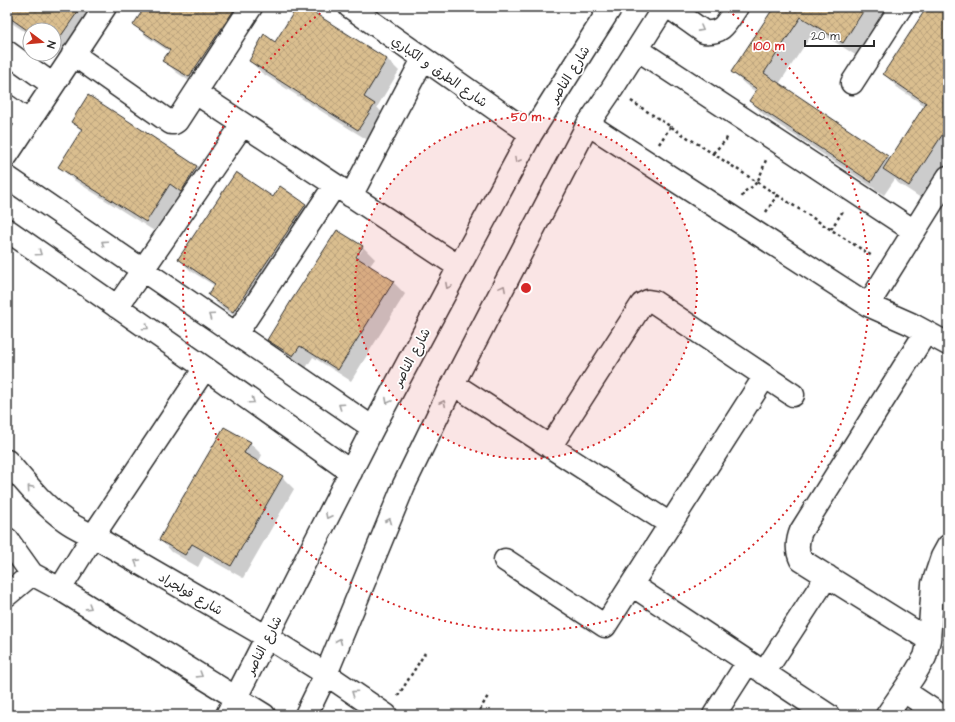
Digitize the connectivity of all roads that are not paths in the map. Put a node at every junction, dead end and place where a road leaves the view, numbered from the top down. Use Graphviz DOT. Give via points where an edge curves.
graph roads {
  1 [pos="105,7"];
  2 [pos="251,7"];
  3 [pos="350,7"];
  4 [pos="611,7"];
  5 [pos="664,7"];
  6 [pos="669,7"];
  7 [pos="737,7"];
  8 [pos="900,7"];
  9 [pos="637,49"];
  10 [pos="7,52"];
  11 [pos="74,54"];
  12 [pos="423,58"];
  13 [pos="852,83"];
  14 [pos="53,85"];
  15 [pos="196,93"];
  16 [pos="7,106"];
  17 [pos="29,122"];
  18 [pos="243,124"];
  19 [pos="588,124"];
  20 [pos="531,134"];
  21 [pos="7,155"];
  22 [pos="7,177"];
  23 [pos="948,177"];
  24 [pos="343,191"];
  25 [pos="7,230"];
  26 [pos="914,231"];
  27 [pos="458,267"];
  28 [pos="143,270"];
  29 [pos="868,305"];
  30 [pos="117,307"];
  31 [pos="926,332"];
  32 [pos="236,334"];
  33 [pos="948,344"];
  34 [pos="206,368"];
  35 [pos="765,376"];
  36 [pos="453,384"];
  37 [pos="793,395"];
  38 [pos="373,428"];
  39 [pos="550,447"];
  40 [pos="7,460"];
  41 [pos="351,472"];
  42 [pos="670,524"];
  43 [pos="93,536"];
  44 [pos="7,539"];
  45 [pos="948,546"];
  46 [pos="505,560"];
  47 [pos="32,574"];
  48 [pos="827,576"];
  49 [pos="942,579"];
  50 [pos="632,585"];
  51 [pos="60,589"];
  52 [pos="7,596"];
  53 [pos="267,637"];
  54 [pos="929,640"];
  55 [pos="756,667"];
  56 [pos="326,674"];
  57 [pos="904,691"];
  58 [pos="232,706"];
  59 [pos="264,715"];
  60 [pos="306,715"];
  61 [pos="386,715"];
  62 [pos="714,715"];
  63 [pos="828,715"];
  64 [pos="887,715"];
  65 [pos="940,715"];
  1 -- 11 [label="street"];
  2 -- 15 [label="street"];
  3 -- 12 [label="street, شارع الطرق و الكباري"];
  4 -- 20 [label="street, شارع الناصر"];
  5 -- 9 [label="street"];
  6 -- 7 [label="street, one-way" via="704,32 722,29"];
  8 -- 13 [label="street"];
  9 -- 19 [label="street"];
  9 -- 26 [label="street"];
  10 -- 14 [label="street"];
  11 -- 14 [label="street"];
  11 -- 15 [label="street" via="171,123 176,122"];
  12 -- 20 [label="street, شارع الطرق و الكباري"];
  12 -- 24 [label="street"];
  14 -- 17 [label="street"];
  15 -- 18 [label="street"];
  16 -- 17 [label="street"];
  17 -- 21 [label="street"];
  18 -- 24 [label="street"];
  18 -- 28 [label="street"];
  19 -- 29 [label="street"];
  36 -- 19 [label="street, one-way"];
  20 -- 27 [label="street, شارع الناصر, one-way"];
  28 -- 22 [label="street, one-way"];
  23 -- 26 [label="street"];
  24 -- 27 [label="street"];
  24 -- 32 [label="street"];
  25 -- 30 [label="street, one-way"];
  26 -- 29 [label="street"];
  27 -- 38 [label="street, شارع الناصر, one-way"];
  28 -- 30 [label="street"];
  32 -- 28 [label="street, one-way"];
  29 -- 31 [label="street"];
  30 -- 34 [label="street, one-way"];
  31 -- 33 [label="street"];
  31 -- 48 [label="street" via="798,538 797,546 801,560"];
  38 -- 32 [label="street, one-way"];
  34 -- 41 [label="street, one-way"];
  34 -- 43 [label="street"];
  35 -- 37 [label="street"];
  35 -- 39 [label="street" via="654,302 644,302"];
  35 -- 42 [label="street"];
  36 -- 39 [label="street"];
  56 -- 36 [label="street, one-way" via="404,485"];
  38 -- 41 [label="street, شارع الناصر"];
  39 -- 42 [label="street"];
  43 -- 40 [label="street, شارع فولجراد, one-way" via="66,522 49,508"];
  41 -- 53 [label="street, شارع الناصر, one-way"];
  42 -- 50 [label="street"];
  43 -- 51 [label="street"];
  53 -- 43 [label="street, شارع فولجراد, one-way"];
  44 -- 47 [label="street"];
  45 -- 49 [label="street" via="942,557"];
  46 -- 50 [label="street" via="605,626"];
  47 -- 51 [label="street"];
  47 -- 52 [label="street"];
  48 -- 54 [label="street"];
  48 -- 55 [label="street"];
  49 -- 54 [label="street" via="933,584"];
  50 -- 55 [label="street"];
  51 -- 58 [label="street, one-way"];
  53 -- 56 [label="street, شارع فولجراد"];
  53 -- 58 [label="street, شارع الناصر"];
  54 -- 57 [label="street" via="926,657"];
  55 -- 62 [label="street"];
  55 -- 63 [label="street"];
  56 -- 60 [label="street"];
  61 -- 56 [label="street, شارع فولجراد, one-way"];
  57 -- 64 [label="street"];
  57 -- 65 [label="street"];
  58 -- 59 [label="street"];
}
